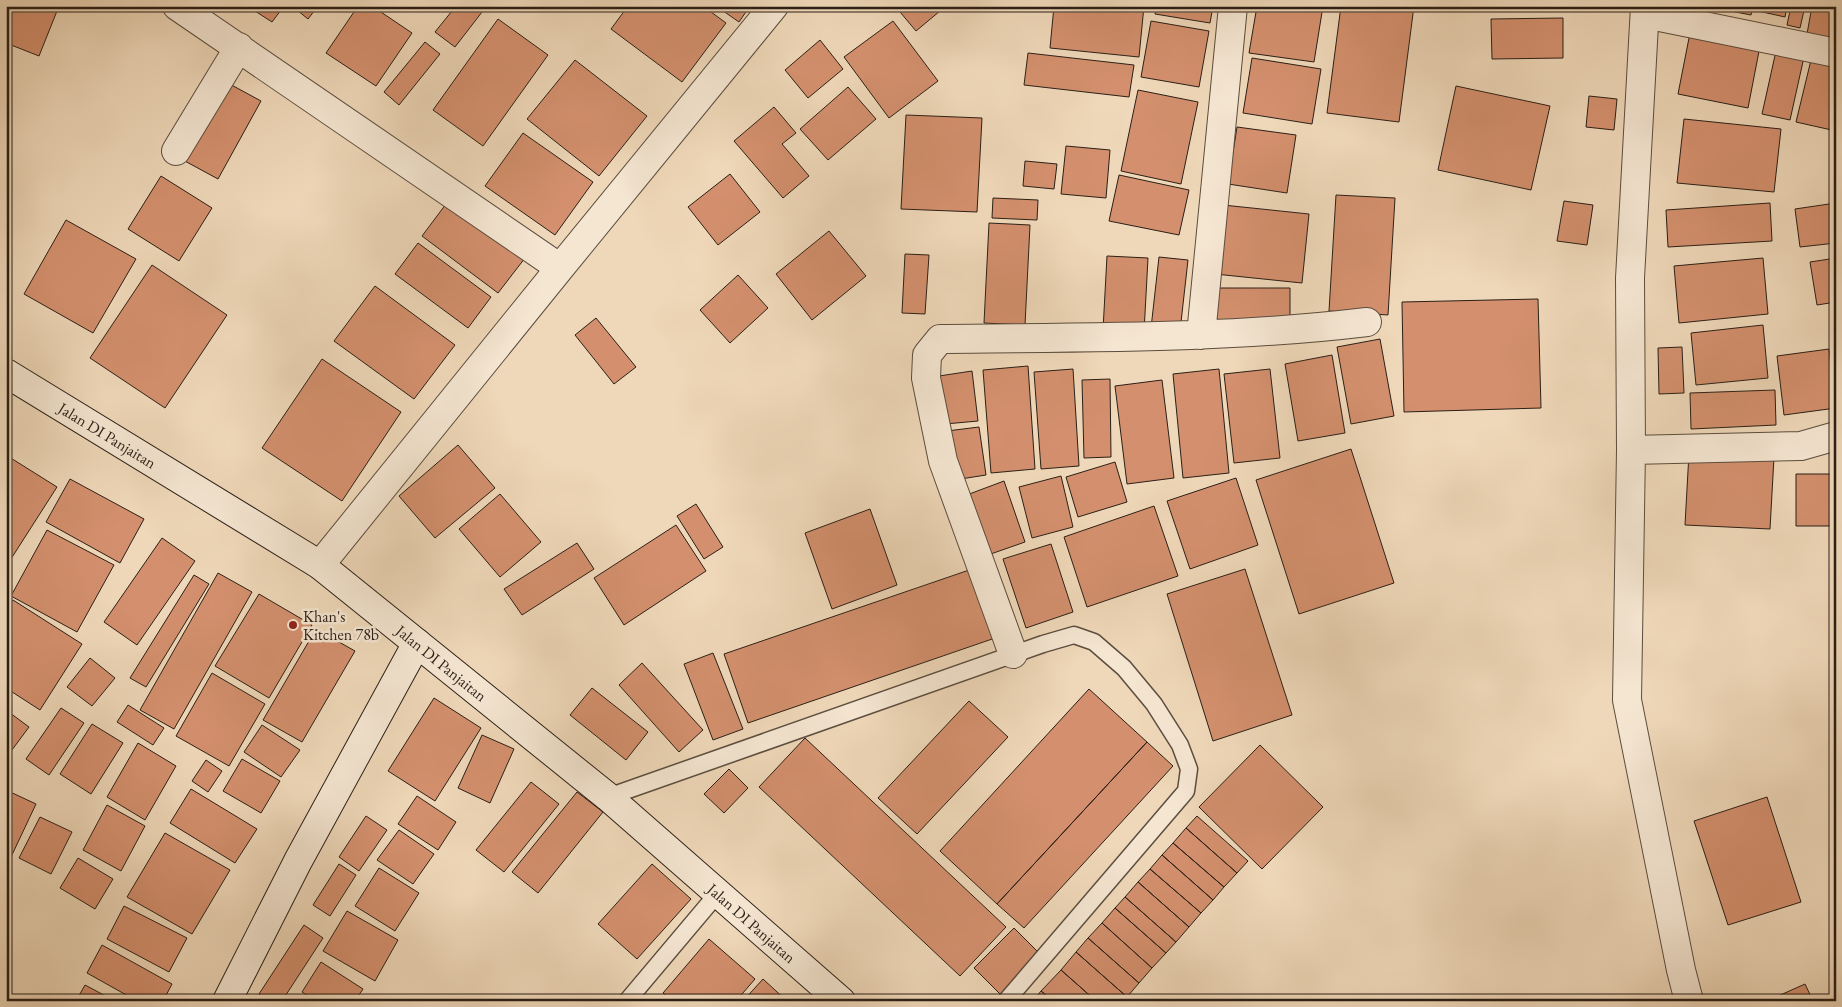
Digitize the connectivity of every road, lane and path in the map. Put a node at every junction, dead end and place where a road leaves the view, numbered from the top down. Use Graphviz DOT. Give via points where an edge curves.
graph roads {
  1 [pos="177,6"];
  2 [pos="774,6"];
  3 [pos="1234,6"];
  4 [pos="1645,10"];
  5 [pos="239,47"];
  6 [pos="1836,53"];
  7 [pos="176,151"];
  8 [pos="560,268"];
  9 [pos="1367,322"];
  10 [pos="1201,335"];
  11 [pos="6,373"];
  12 [pos="1836,436"];
  13 [pos="1631,450"];
  14 [pos="320,565"];
  15 [pos="417,642"];
  16 [pos="1013,654"];
  17 [pos="608,797"];
  18 [pos="718,894"];
  19 [pos="228,1001"];
  20 [pos="627,1001"];
  21 [pos="840,1001"];
  22 [pos="1006,1001"];
  23 [pos="1689,1001"];
  1 -- 5 [label="street"];
  2 -- 8 [label="street"];
  3 -- 10 [label="street"];
  4 -- 6 [label="street"];
  4 -- 13 [label="street" via="1630,278"];
  5 -- 7 [label="street"];
  5 -- 8 [label="street"];
  8 -- 14 [label="street"];
  9 -- 10 [label="street"];
  10 -- 16 [label="street" via="940,340 927,355 926,378 943,461"];
  11 -- 14 [label="street, Jalan DI Panjaitan"];
  12 -- 13 [label="street" via="1801,446"];
  13 -- 23 [label="street" via="1627,700"];
  14 -- 15 [label="street, Jalan DI Panjaitan"];
  15 -- 17 [label="street, Jalan DI Panjaitan"];
  15 -- 19 [label="street" via="298,861"];
  16 -- 17 [label="lane"];
  16 -- 22 [label="lane" via="1074,635 1094,642 1124,668 1154,704 1180,745 1189,769 1186,790"];
  17 -- 18 [label="street, Jalan DI Panjaitan"];
  18 -- 20 [label="lane"];
  18 -- 21 [label="street, Jalan DI Panjaitan"];
}
